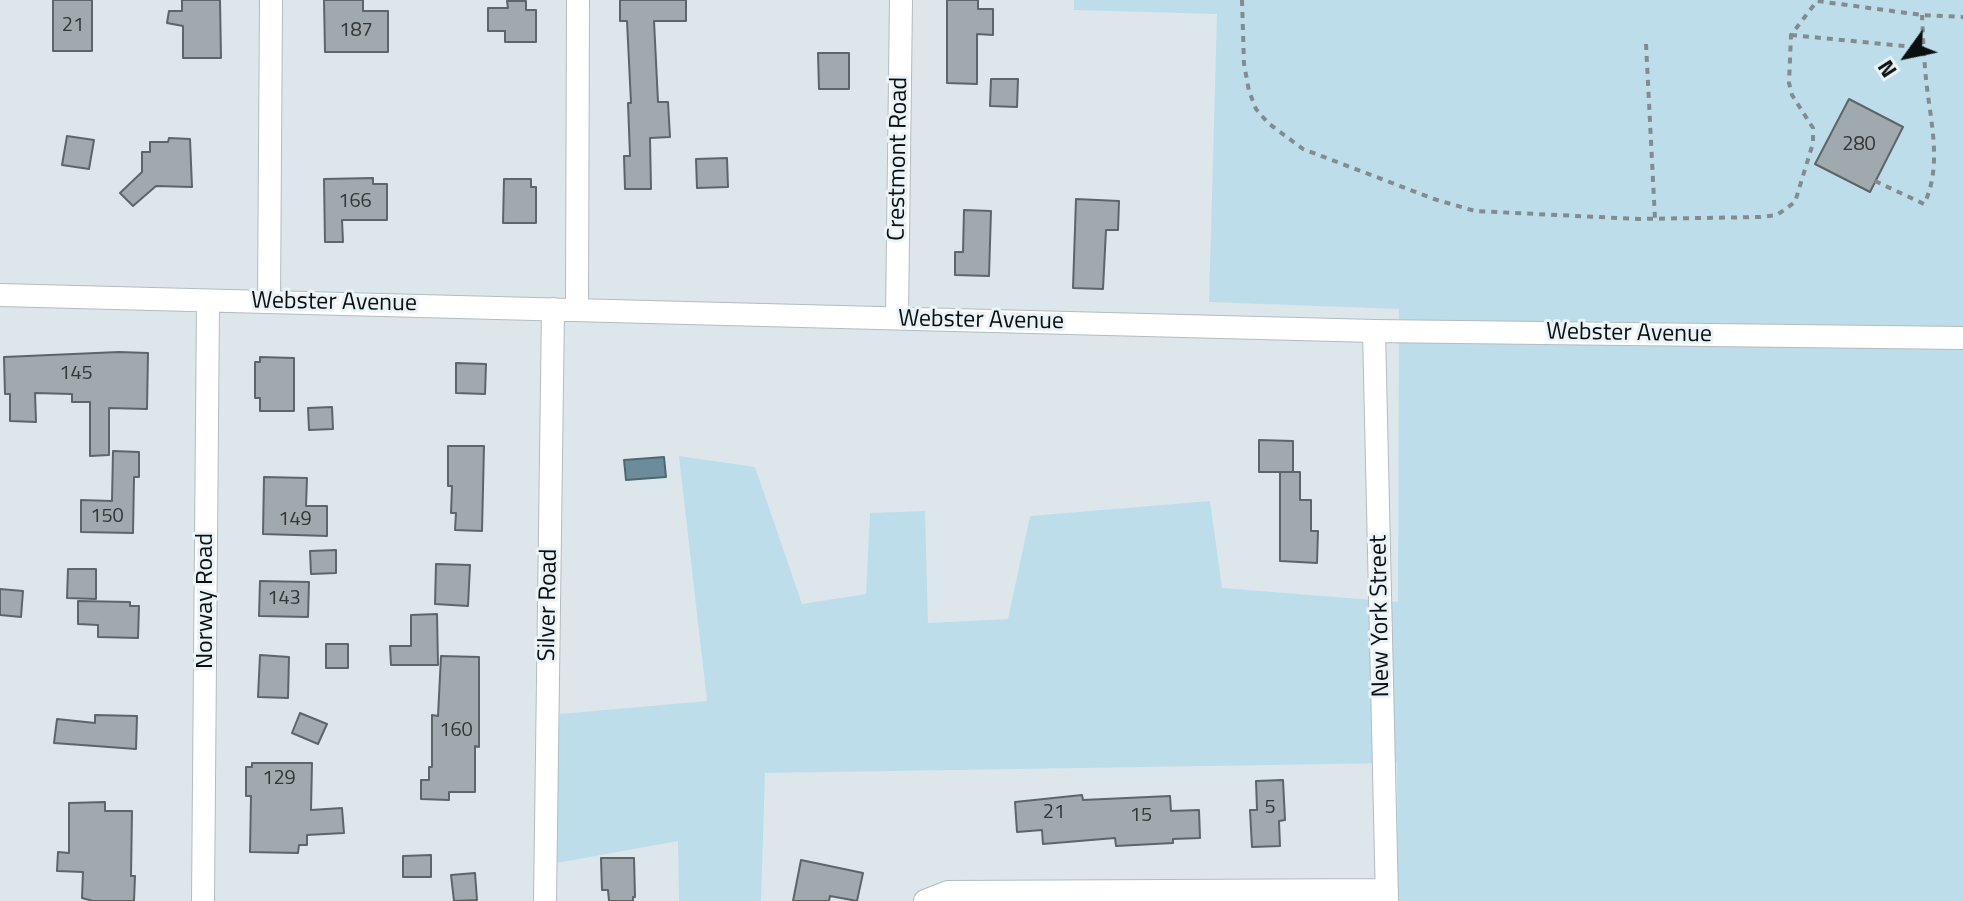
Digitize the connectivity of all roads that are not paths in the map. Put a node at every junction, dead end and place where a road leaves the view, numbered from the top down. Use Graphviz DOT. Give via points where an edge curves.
graph roads {
  1 [pos="271,0"];
  2 [pos="578,0"];
  3 [pos="901,0"];
  4 [pos="0,295"];
  5 [pos="208,301"];
  6 [pos="269,301"];
  7 [pos="553,309"];
  8 [pos="577,310"];
  9 [pos="897,318"];
  10 [pos="1374,331"];
  11 [pos="1963,338"];
  12 [pos="1387,896"];
  13 [pos="203,901"];
  14 [pos="545,901"];
  15 [pos="925,901"];
  1 -- 6 [label="street"];
  2 -- 8 [label="street"];
  3 -- 9 [label="street, Crestmont Road"];
  4 -- 5 [label="street, Webster Avenue"];
  5 -- 6 [label="street, Webster Avenue"];
  5 -- 13 [label="street, Norway Road"];
  6 -- 7 [label="street, Webster Avenue"];
  7 -- 8 [label="street, Webster Avenue"];
  7 -- 14 [label="street, Silver Road"];
  8 -- 9 [label="street, Webster Avenue"];
  9 -- 10 [label="street, Webster Avenue"];
  10 -- 11 [label="street, Webster Avenue"];
  10 -- 12 [label="street, New York Street"];
  12 -- 15 [label="street" via="948,892"];
}
